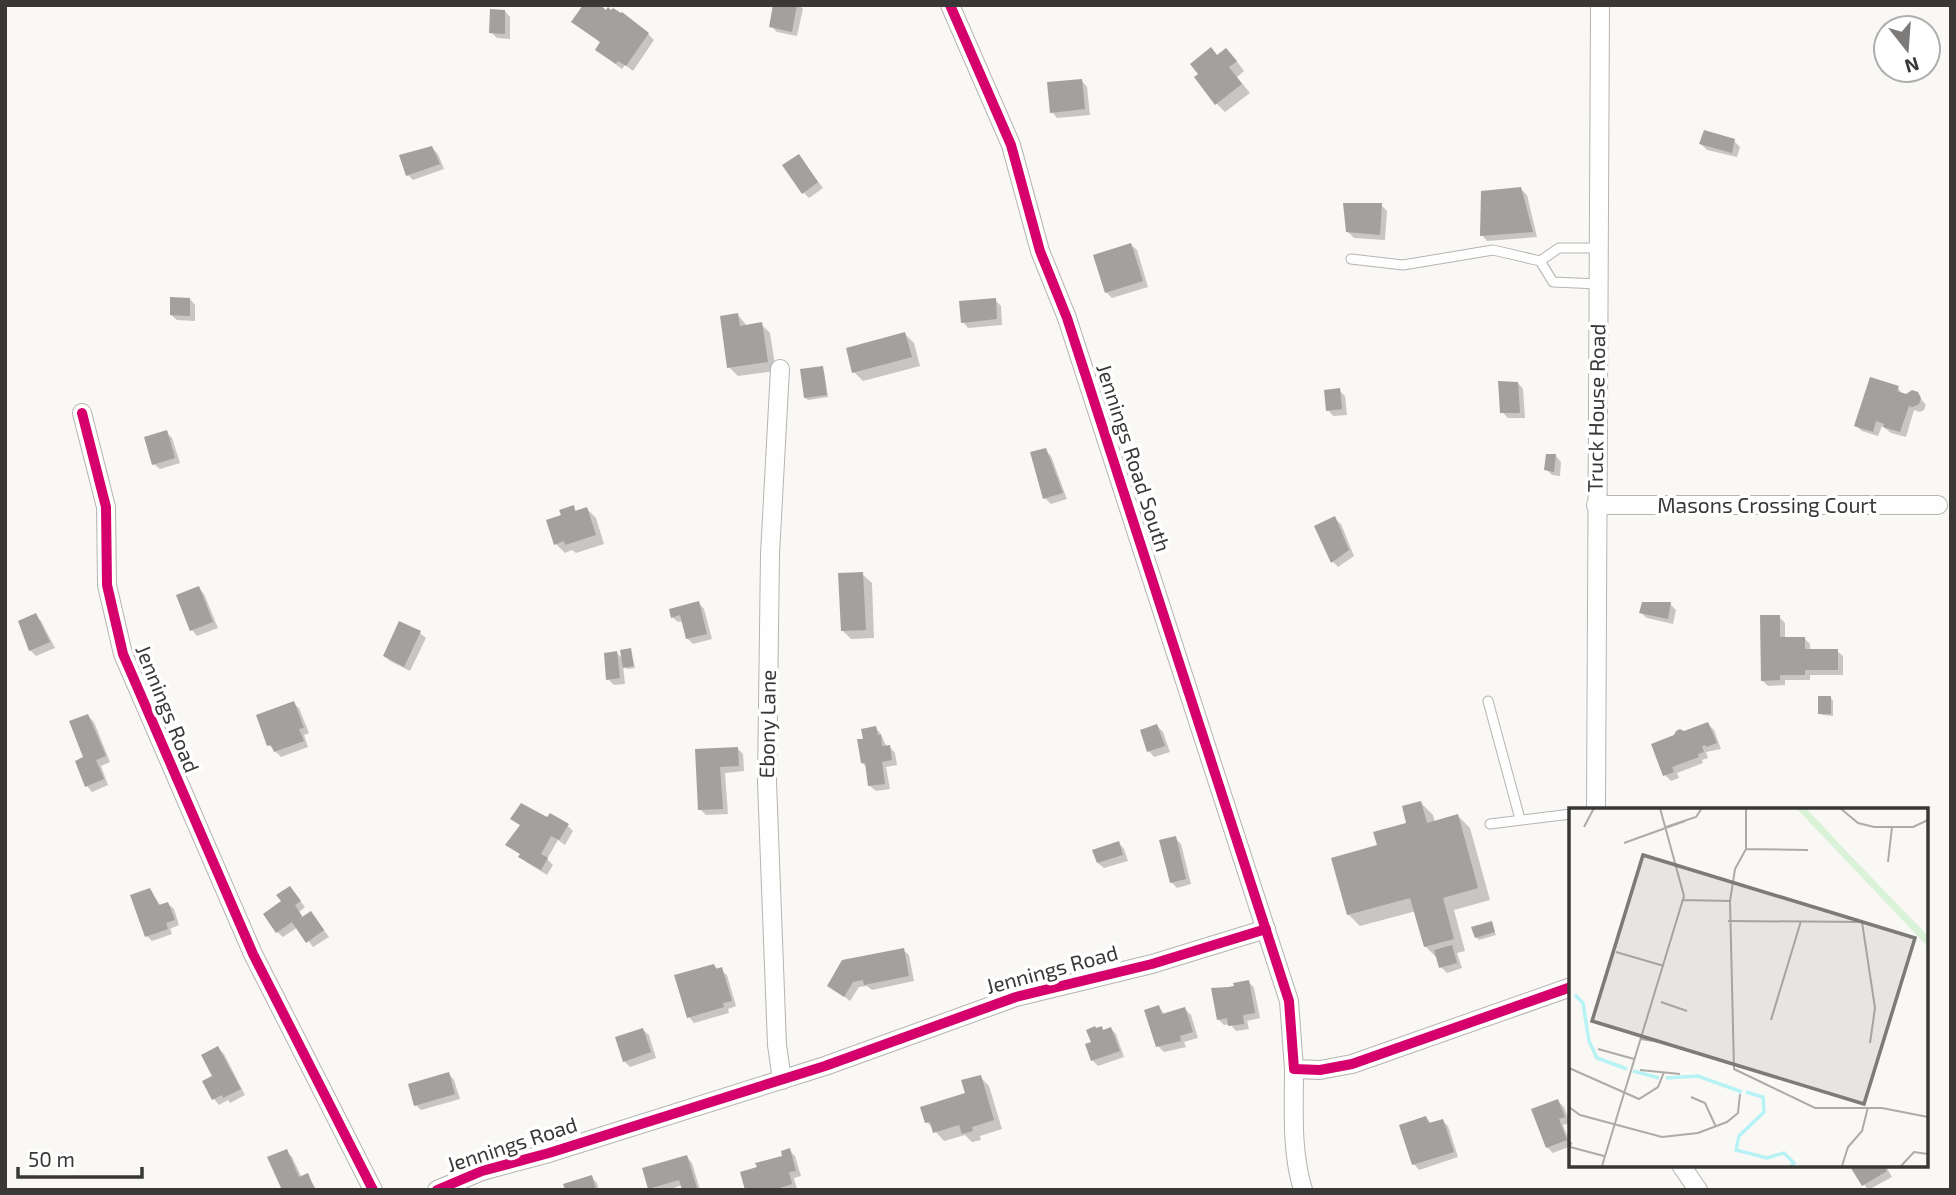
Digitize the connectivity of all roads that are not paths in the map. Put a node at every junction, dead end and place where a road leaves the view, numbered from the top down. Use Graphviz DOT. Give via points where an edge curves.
graph roads {
  1 [pos="950,5"];
  2 [pos="1600,5"];
  3 [pos="1598,248"];
  4 [pos="1351,259"];
  5 [pos="1540,261"];
  6 [pos="1599,284"];
  7 [pos="780,369"];
  8 [pos="82,413"];
  9 [pos="1596,505"];
  10 [pos="1938,505"];
  11 [pos="1488,701"];
  12 [pos="1596,808"];
  13 [pos="1569,814"];
  14 [pos="1520,819"];
  15 [pos="1490,824"];
  16 [pos="1266,929"];
  17 [pos="1569,988"];
  18 [pos="1294,1069"];
  19 [pos="782,1080"];
  20 [pos="1682,1167"];
  21 [pos="373,1190"];
  22 [pos="437,1190"];
  23 [pos="1303,1190"];
  24 [pos="1698,1190"];
  1 -- 16 [label="street, Jennings Road South" via="1011,145 1040,251 1067,318"];
  2 -- 3 [label="street, Truck House Road"];
  3 -- 5 [label="lane" via="1559,248"];
  3 -- 6 [label="street, Truck House Road"];
  4 -- 5 [label="lane" via="1404,265 1493,250"];
  5 -- 6 [label="lane" via="1553,282"];
  6 -- 9 [label="street, Truck House Road"];
  7 -- 19 [label="street, Ebony Lane" via="770,554 767,782"];
  8 -- 21 [label="street, Jennings Road" via="106,507 107,585 123,654 253,954"];
  9 -- 10 [label="street, Masons Crossing Court"];
  9 -- 12 [label="street, Truck House Road"];
  11 -- 14 [label="lane"];
  13 -- 14 [label="lane"];
  14 -- 15 [label="lane"];
  16 -- 18 [label="street" via="1289,1001"];
  16 -- 19 [label="street, Jennings Road" via="1152,964 1016,997"];
  17 -- 18 [label="street" via="1352,1064"];
  18 -- 23 [label="street" via="1294,1139"];
  19 -- 22 [label="street, Jennings Road" via="482,1171"];
  20 -- 24 [label="street"];
}
